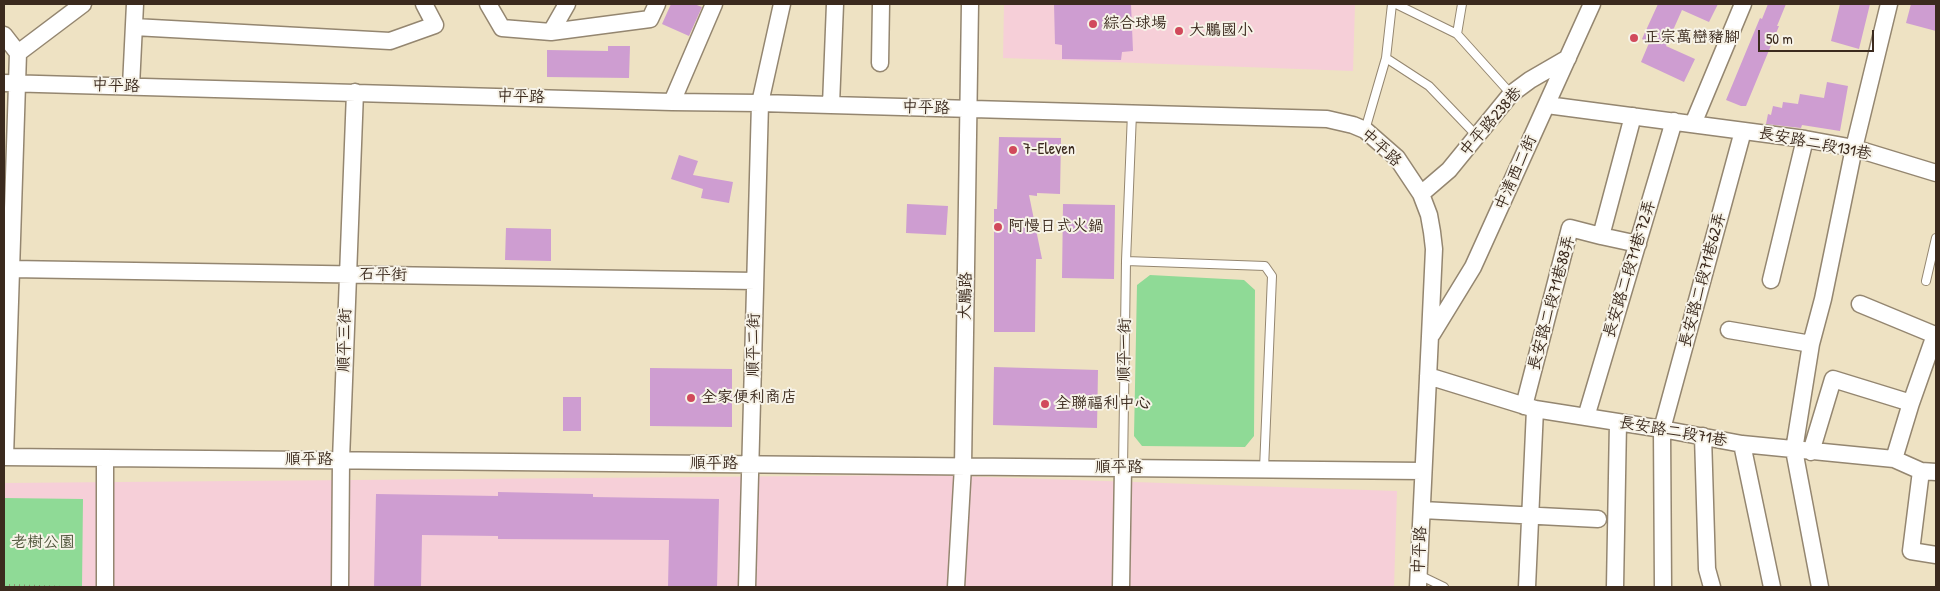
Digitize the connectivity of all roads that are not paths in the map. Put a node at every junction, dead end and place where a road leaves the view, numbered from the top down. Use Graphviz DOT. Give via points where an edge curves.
graph roads {
  1 [pos="83,4"];
  2 [pos="135,4"];
  3 [pos="424,4"];
  4 [pos="488,4"];
  5 [pos="567,4"];
  6 [pos="657,4"];
  7 [pos="714,4"];
  8 [pos="782,4"];
  9 [pos="835,4"];
  10 [pos="881,4"];
  11 [pos="970,4"];
  12 [pos="1394,4"];
  13 [pos="1462,4"];
  14 [pos="1592,4"];
  15 [pos="1743,4"];
  16 [pos="1889,4"];
  17 [pos="134,27"];
  18 [pos="551,32"];
  19 [pos="4,34"];
  20 [pos="1457,34"];
  21 [pos="18,53"];
  22 [pos="1386,58"];
  23 [pos="1568,58"];
  24 [pos="880,63"];
  25 [pos="11,83"];
  26 [pos="130,86"];
  27 [pos="355,92"];
  28 [pos="1510,94"];
  29 [pos="672,102"];
  30 [pos="760,102"];
  31 [pos="1547,104"];
  32 [pos="831,105"];
  33 [pos="968,109"];
  34 [pos="1132,113"];
  35 [pos="1633,116"];
  36 [pos="1674,122"];
  37 [pos="1692,124"];
  38 [pos="1365,130"];
  39 [pos="1743,131"];
  40 [pos="1477,136"];
  41 [pos="1805,139"];
  42 [pos="1854,148"];
  43 [pos="1936,173"];
  44 [pos="1421,194"];
  45 [pos="1601,236"];
  46 [pos="1936,238"];
  47 [pos="1638,244"];
  48 [pos="1126,261"];
  49 [pos="11,268"];
  50 [pos="348,275"];
  51 [pos="1771,280"];
  52 [pos="755,281"];
  53 [pos="1926,281"];
  54 [pos="1860,304"];
  55 [pos="1729,330"];
  56 [pos="1430,336"];
  57 [pos="1810,344"];
  58 [pos="1428,376"];
  59 [pos="1911,403"];
  60 [pos="1529,408"];
  61 [pos="1586,417"];
  62 [pos="1618,422"];
  63 [pos="1662,428"];
  64 [pos="1703,436"];
  65 [pos="1742,444"];
  66 [pos="1794,450"];
  67 [pos="1811,452"];
  68 [pos="4,457"];
  69 [pos="105,458"];
  70 [pos="1894,459"];
  71 [pos="341,460"];
  72 [pos="751,464"];
  73 [pos="963,466"];
  74 [pos="1123,468"];
  75 [pos="1264,469"];
  76 [pos="1423,471"];
  77 [pos="1928,472"];
  78 [pos="1422,510"];
  79 [pos="1530,516"];
  80 [pos="1598,519"];
  81 [pos="1936,555"];
  82 [pos="1418,581"];
  83 [pos="105,587"];
  84 [pos="340,587"];
  85 [pos="747,587"];
  86 [pos="956,587"];
  87 [pos="1121,587"];
  88 [pos="1444,587"];
  89 [pos="1527,587"];
  90 [pos="1615,587"];
  91 [pos="1663,587"];
  92 [pos="1712,587"];
  93 [pos="1772,587"];
  94 [pos="1820,587"];
  1 -- 21 [label="street"];
  2 -- 17 [label="street"];
  3 -- 17 [label="street" via="435,25 390,41"];
  4 -- 18 [label="street" via="502,28"];
  5 -- 18 [label="street"];
  6 -- 18 [label="street" via="650,20"];
  7 -- 29 [label="street"];
  8 -- 30 [label="street, 順平二街"];
  9 -- 32 [label="street"];
  10 -- 24 [label="street"];
  11 -- 33 [label="street, 大鵬路"];
  12 -- 20 [label="lane"];
  12 -- 22 [label="lane"];
  13 -- 20 [label="lane"];
  14 -- 23 [label="street, 中清西二街"];
  15 -- 37 [label="street"];
  16 -- 42 [label="street"];
  17 -- 26 [label="street"];
  19 -- 21 [label="street"];
  20 -- 28 [label="lane"];
  21 -- 25 [label="street"];
  22 -- 38 [label="lane"];
  22 -- 40 [label="lane" via="1429,86"];
  23 -- 28 [label="street, 中平路238巷"];
  23 -- 31 [label="street, 中清西二街"];
  25 -- 26 [label="street, 中平路"];
  25 -- 49 [label="street"];
  26 -- 27 [label="street, 中平路"];
  27 -- 29 [label="street, 中平路"];
  27 -- 50 [label="street, 順平三街"];
  28 -- 40 [label="street, 中平路238巷"];
  29 -- 30 [label="street, 中平路"];
  30 -- 32 [label="street, 中平路"];
  30 -- 52 [label="street, 順平二街"];
  31 -- 35 [label="street, 長安路二段131巷"];
  31 -- 56 [label="street, 中清西二街" via="1473,268"];
  32 -- 33 [label="street, 中平路"];
  33 -- 34 [label="street, 中平路"];
  33 -- 73 [label="street, 大鵬路"];
  34 -- 38 [label="street, 中平路" via="1328,118"];
  34 -- 48 [label="lane, 順平一街"];
  35 -- 36 [label="street, 長安路二段131巷"];
  35 -- 45 [label="street, 長安路二段71巷88弄"];
  36 -- 37 [label="street, 長安路二段131巷"];
  36 -- 47 [label="street, 長安路二段71巷˙72弄"];
  37 -- 39 [label="street, 長安路二段131巷"];
  38 -- 44 [label="street, 中平路" via="1397,158"];
  39 -- 41 [label="street, 長安路二段131巷"];
  39 -- 63 [label="street, 長安路二段71巷62弄"];
  40 -- 44 [label="street, 中平路238巷" via="1449,170"];
  41 -- 42 [label="street, 長安路二段131巷"];
  41 -- 51 [label="street"];
  42 -- 43 [label="street, 長安路二段131巷"];
  42 -- 57 [label="street" via="1823,300"];
  44 -- 56 [label="street, 中平路" via="1429,215 1433,241"];
  45 -- 47 [label="street, 長安路二段71巷88弄"];
  45 -- 60 [label="street, 長安路二段71巷88弄" via="1570,228"];
  46 -- 53 [label="lane"];
  47 -- 61 [label="street, 長安路二段71巷˙72弄"];
  48 -- 74 [label="lane, 順平一街"];
  48 -- 75 [label="lane" via="1265,266 1272,276"];
  49 -- 50 [label="street, 石平街"];
  49 -- 68 [label="street"];
  50 -- 52 [label="street, 石平街"];
  50 -- 71 [label="street, 順平三街"];
  52 -- 72 [label="street, 順平二街"];
  54 -- 59 [label="street" via="1936,335"];
  55 -- 57 [label="street"];
  56 -- 58 [label="street, 中平路"];
  57 -- 66 [label="street"];
  58 -- 60 [label="street, 長安路二段71巷"];
  58 -- 76 [label="street, 中平路"];
  59 -- 67 [label="street" via="1834,379"];
  59 -- 70 [label="street"];
  60 -- 61 [label="street, 長安路二段71巷"];
  60 -- 79 [label="street"];
  61 -- 62 [label="street, 長安路二段71巷"];
  62 -- 63 [label="street, 長安路二段71巷"];
  62 -- 90 [label="street"];
  63 -- 64 [label="street, 長安路二段71巷"];
  63 -- 91 [label="street, 長安路二段71巷62弄"];
  64 -- 65 [label="street, 長安路二段71巷"];
  64 -- 92 [label="street" via="1707,569"];
  65 -- 66 [label="street, 長安路二段71巷"];
  65 -- 93 [label="street"];
  66 -- 67 [label="street, 長安路二段71巷"];
  66 -- 94 [label="street"];
  67 -- 70 [label="street, 長安路二段71巷"];
  68 -- 69 [label="street, 順平路"];
  69 -- 71 [label="street, 順平路"];
  69 -- 83 [label="street"];
  70 -- 77 [label="street, 長安路二段71巷"];
  71 -- 72 [label="street, 順平路"];
  71 -- 84 [label="street, 順平三街"];
  72 -- 73 [label="street, 順平路"];
  72 -- 85 [label="street, 順平二街"];
  73 -- 74 [label="street, 順平路"];
  73 -- 86 [label="street, 大鵬路"];
  74 -- 75 [label="street, 順平路"];
  74 -- 87 [label="street, 順平一街"];
  75 -- 76 [label="street, 順平路"];
  76 -- 78 [label="street, 中平路"];
  77 -- 81 [label="street, 長安路二段71巷" via="1911,551"];
  78 -- 79 [label="street"];
  78 -- 82 [label="street, 中平路"];
  79 -- 80 [label="street"];
  79 -- 89 [label="street"];
  82 -- 88 [label="lane"];
}
